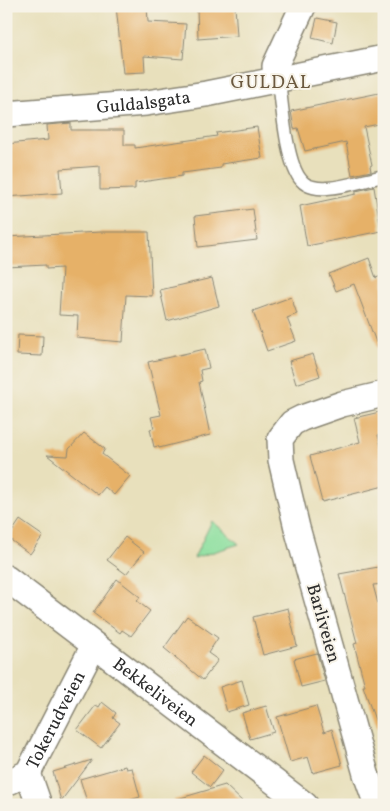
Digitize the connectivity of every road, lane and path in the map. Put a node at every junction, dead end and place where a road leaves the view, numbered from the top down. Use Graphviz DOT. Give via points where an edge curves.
graph roads {
  1 [pos="303,6"];
  2 [pos="384,58"];
  3 [pos="277,80"];
  4 [pos="6,114"];
  5 [pos="384,176"];
  6 [pos="384,394"];
  7 [pos="6,578"];
  8 [pos="94,645"];
  9 [pos="17,778"];
  10 [pos="40,805"];
  11 [pos="305,805"];
  12 [pos="377,805"];
  1 -- 3 [label="street" via="275,66"];
  2 -- 3 [label="street, Guldalsgata"];
  3 -- 4 [label="street, Guldalsgata" via="146,103"];
  3 -- 5 [label="lane" via="286,136 296,174 303,182 326,189"];
  6 -- 12 [label="street, Barliveien" via="302,418 292,423 280,440 281,460 297,528"];
  7 -- 8 [label="street, Bekkeliveien"];
  8 -- 9 [label="street, Tokerudveien"];
  8 -- 11 [label="street, Bekkeliveien"];
  9 -- 10 [label="street"];
}
